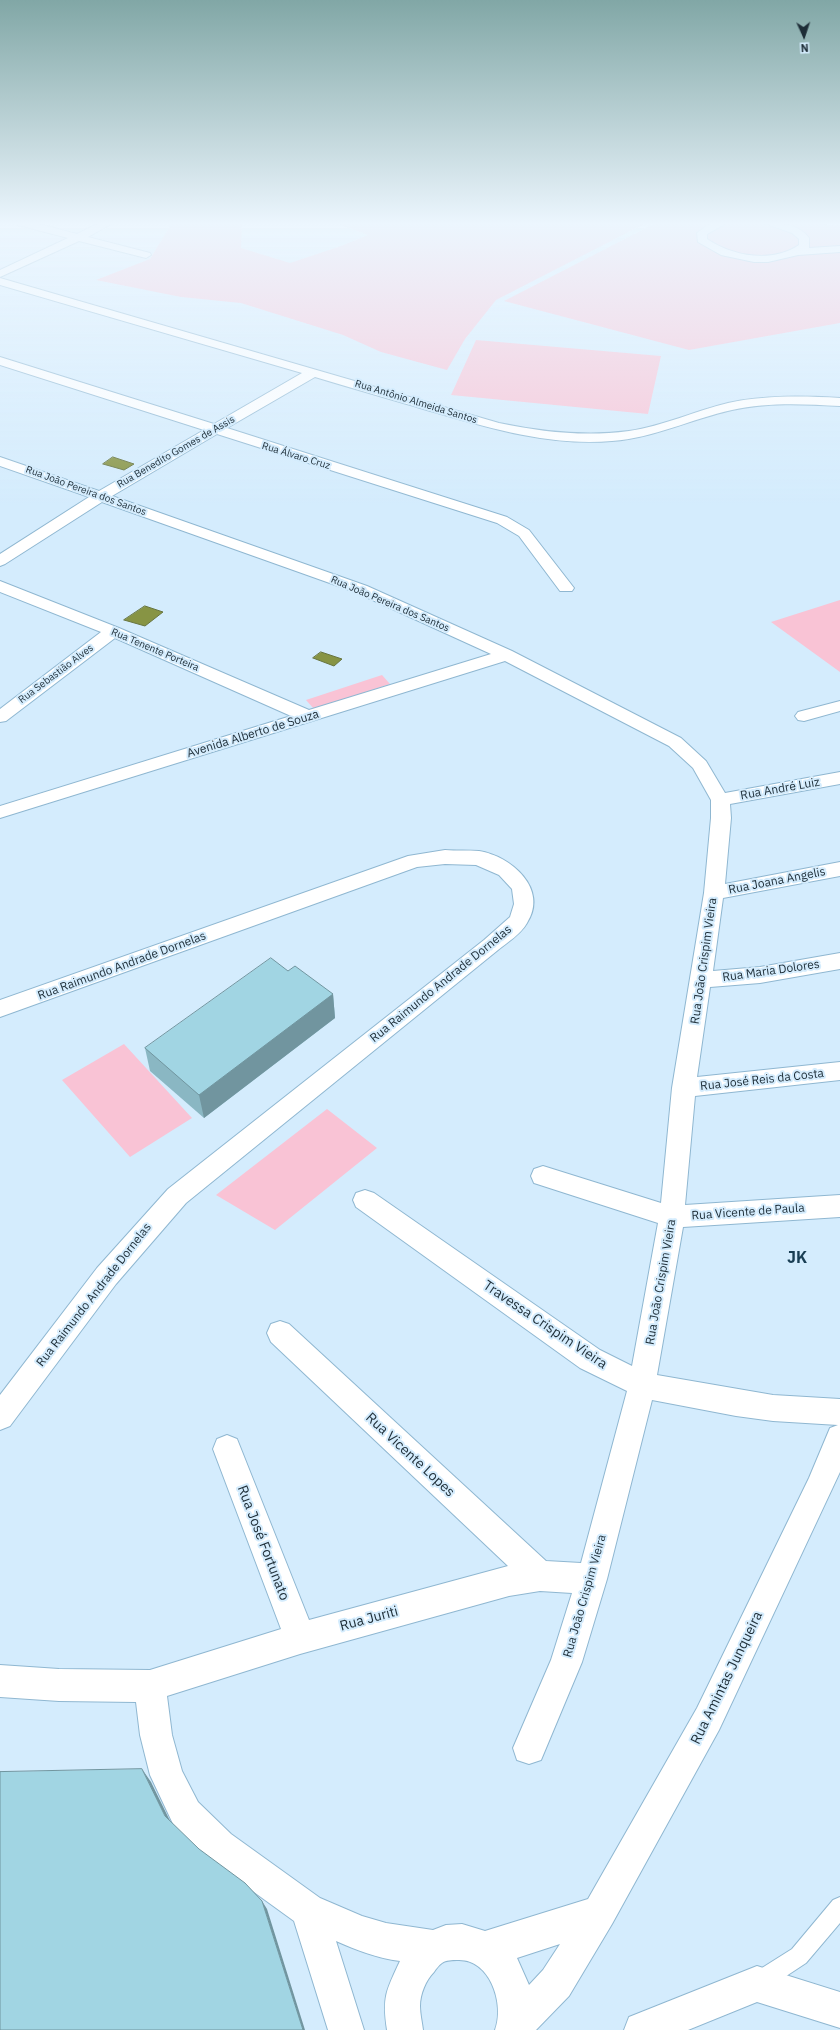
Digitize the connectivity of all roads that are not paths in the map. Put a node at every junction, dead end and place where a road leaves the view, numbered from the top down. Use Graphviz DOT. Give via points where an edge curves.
graph roads {
  1 [pos="127,318"];
  2 [pos="0,361"];
  3 [pos="314,372"];
  4 [pos="840,402"];
  5 [pos="214,430"];
  6 [pos="0,461"];
  7 [pos="101,496"];
  8 [pos="0,561"];
  9 [pos="0,586"];
  10 [pos="566,588"];
  11 [pos="113,632"];
  12 [pos="506,655"];
  13 [pos="840,706"];
  14 [pos="804,716"];
  15 [pos="0,717"];
  16 [pos="309,717"];
  17 [pos="840,778"];
  18 [pos="720,800"];
  19 [pos="0,812"];
  20 [pos="840,869"];
  21 [pos="714,893"];
  22 [pos="840,961"];
  23 [pos="701,980"];
  24 [pos="0,1009"];
  25 [pos="840,1071"];
  26 [pos="684,1088"];
  27 [pos="543,1176"];
  28 [pos="365,1200"];
  29 [pos="840,1206"];
  30 [pos="672,1218"];
  31 [pos="280,1333"];
  32 [pos="642,1385"];
  33 [pos="840,1412"];
  34 [pos="0,1417"];
  35 [pos="840,1438"];
  36 [pos="227,1448"];
  37 [pos="540,1576"];
  38 [pos="592,1580"];
  39 [pos="300,1638"];
  40 [pos="0,1681"];
  41 [pos="150,1686"];
  42 [pos="529,1748"];
  43 [pos="840,1907"];
  44 [pos="308,1910"];
  45 [pos="600,1912"];
  46 [pos="431,1947"];
  47 [pos="486,1949"];
  48 [pos="757,1984"];
  49 [pos="840,2010"];
  50 [pos="514,2028"];
  51 [pos="346,2030"];
  52 [pos="405,2030"];
  53 [pos="642,2030"];
  1 -- 3 [label="street, Rua Antônio Almeida Santos"];
  2 -- 5 [label="street, Rua Álvaro Cruz"];
  3 -- 4 [label="street, Rua Antônio Almeida Santos" via="496,426 533,435 562,438 629,435 729,407 758,403 812,400"];
  3 -- 5 [label="street, Rua Benedito Gomes de Assis"];
  5 -- 7 [label="street, Rua Benedito Gomes de Assis"];
  5 -- 10 [label="street, Rua Álvaro Cruz" via="502,520 524,533"];
  6 -- 7 [label="street, Rua João Pereira dos Santos"];
  7 -- 8 [label="street, Rua Benedito Gomes de Assis"];
  7 -- 12 [label="street, Rua João Pereira dos Santos" via="361,590"];
  9 -- 11 [label="street, Rua Tenente Porteira"];
  11 -- 15 [label="street, Rua Sebastião Alves"];
  11 -- 16 [label="street, Rua Tenente Porteira"];
  12 -- 16 [label="street, Avenida Alberto de Souza"];
  12 -- 18 [label="street, Rua João Pereira dos Santos" via="674,742 700,765"];
  13 -- 14 [label="street"];
  16 -- 19 [label="street, Avenida Alberto de Souza"];
  17 -- 18 [label="street, Rua André Luiz"];
  18 -- 21 [label="street, Rua João Crispim Vieira" via="721,818"];
  20 -- 21 [label="street, Rua Joana Angelis"];
  21 -- 23 [label="street, Rua João Crispim Vieira"];
  22 -- 23 [label="street, Rua Maria Dolores" via="760,975"];
  23 -- 26 [label="street, Rua João Crispim Vieira"];
  24 -- 34 [label="street, Rua Raimundo Andrade Dornelas" via="415,861 445,856 479,858 506,870 522,888 524,904 519,920 177,1196 152,1221 128,1248"];
  25 -- 26 [label="street, Rua José Reis da Costa"];
  26 -- 30 [label="street, Rua João Crispim Vieira"];
  27 -- 30 [label="street, Rua Vicente de Paula"];
  28 -- 32 [label="street, Travessa Crispim Vieira" via="590,1359"];
  29 -- 30 [label="street, Rua Vicente de Paula"];
  30 -- 32 [label="street, Rua João Crispim Vieira"];
  31 -- 37 [label="street, Rua Vicente Lopes"];
  32 -- 33 [label="street, Travessa Crispim Vieira" via="736,1403"];
  32 -- 38 [label="street, Rua João Crispim Vieira"];
  35 -- 45 [label="street, Rua Amintas Junqueira" via="708,1719"];
  36 -- 39 [label="street, Rua José Fortunato"];
  37 -- 38 [label="street, Rua Juriti"];
  37 -- 39 [label="street, Rua Juriti" via="509,1581"];
  38 -- 42 [label="street, Rua João Crispim Vieira" via="566,1662"];
  39 -- 41 [label="street, Rua Juriti"];
  40 -- 41 [label="street, Rua Juriti" via="59,1685"];
  41 -- 44 [label="street" via="156,1735 167,1775 186,1814 219,1846"];
  43 -- 48 [label="lane" via="799,1956"];
  44 -- 46 [label="street" via="386,1942"];
  44 -- 51 [label="street"];
  45 -- 47 [label="street"];
  45 -- 50 [label="street, Rua Amintas Junqueira" via="556,1983"];
  46 -- 47 [label="street" via="458,1939"];
  46 -- 52 [label="street" via="411,1970 402,2002"];
  47 -- 50 [label="street" via="505,1968 515,1996"];
  48 -- 49 [label="street"];
  48 -- 53 [label="street"];
}
